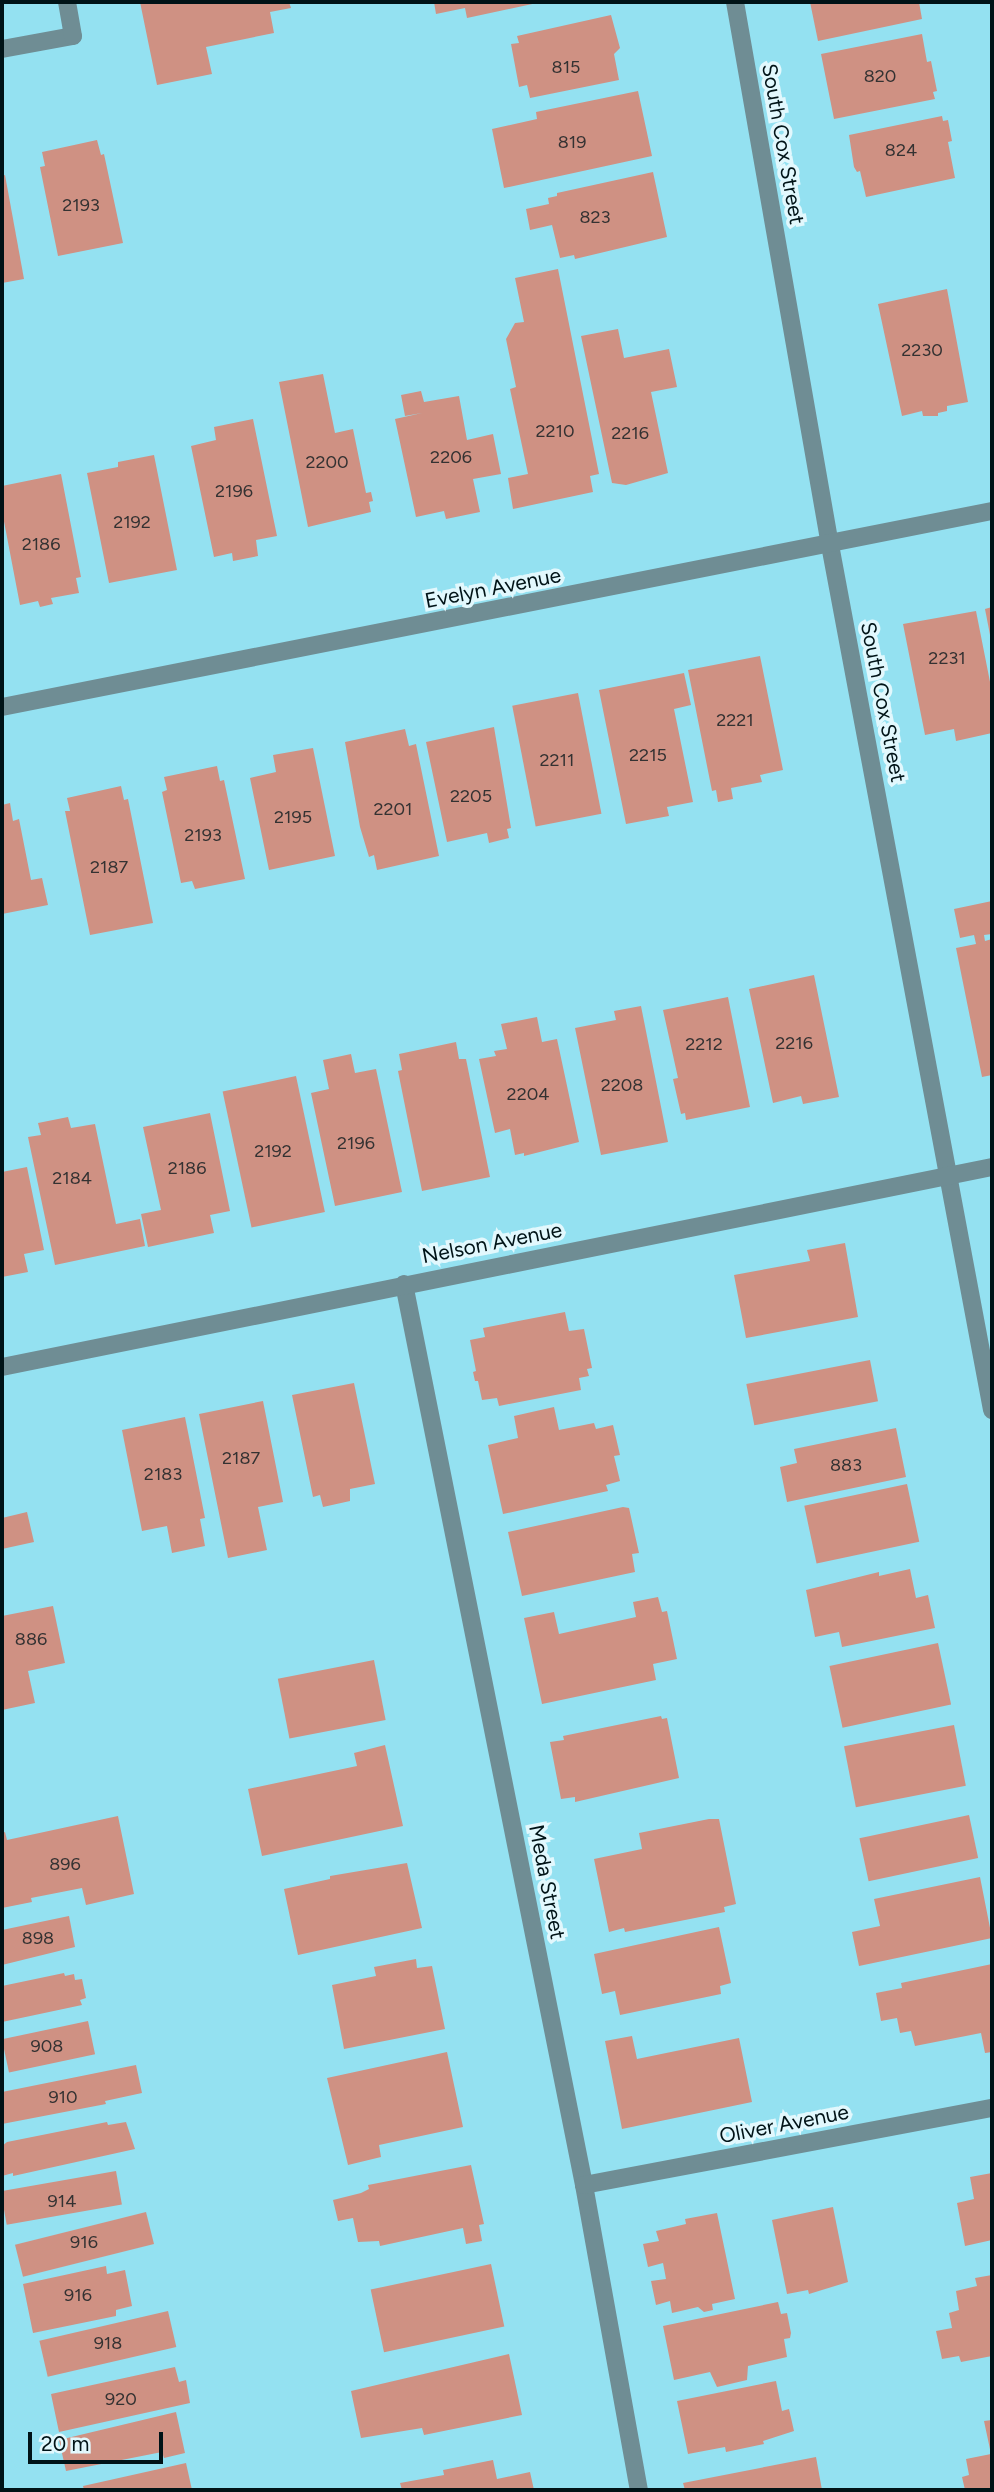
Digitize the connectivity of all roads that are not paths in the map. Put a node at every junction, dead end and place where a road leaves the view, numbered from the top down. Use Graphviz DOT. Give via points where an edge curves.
graph roads {
  1 [pos="67,2"];
  2 [pos="735,2"];
  3 [pos="2,50"];
  4 [pos="992,511"];
  5 [pos="830,545"];
  6 [pos="2,707"];
  7 [pos="992,1167"];
  8 [pos="948,1175"];
  9 [pos="404,1284"];
  10 [pos="2,1367"];
  11 [pos="992,1410"];
  12 [pos="992,2108"];
  13 [pos="584,2185"];
  14 [pos="639,2490"];
  1 -- 3 [label="street" via="73,36"];
  2 -- 5 [label="street, South Cox Street"];
  4 -- 5 [label="street, Evelyn Avenue"];
  5 -- 6 [label="street, Evelyn Avenue"];
  5 -- 8 [label="street, South Cox Street"];
  7 -- 8 [label="street, Nelson Avenue"];
  8 -- 9 [label="street, Nelson Avenue"];
  8 -- 11 [label="street, South Cox Street"];
  9 -- 10 [label="street, Nelson Avenue"];
  9 -- 13 [label="street, Meda Street"];
  12 -- 13 [label="street, Oliver Avenue"];
  13 -- 14 [label="street, Meda Street"];
}
